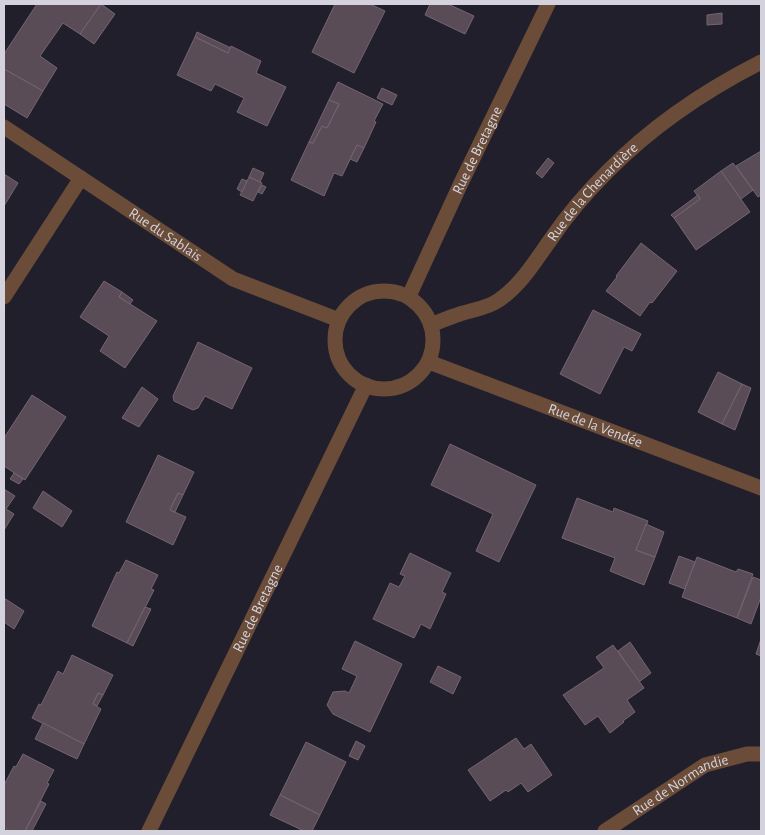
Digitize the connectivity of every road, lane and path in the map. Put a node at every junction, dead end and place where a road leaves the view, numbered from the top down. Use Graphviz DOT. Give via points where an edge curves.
graph roads {
  1 [pos="548,4"];
  2 [pos="761,62"];
  3 [pos="4,127"];
  4 [pos="81,178"];
  5 [pos="409,296"];
  6 [pos="4,297"];
  7 [pos="339,320"];
  8 [pos="431,325"];
  9 [pos="429,362"];
  10 [pos="366,385"];
  11 [pos="761,488"];
  12 [pos="761,754"];
  13 [pos="149,831"];
  14 [pos="605,831"];
  1 -- 5 [label="street, Rue de Bretagne"];
  2 -- 8 [label="street, Rue de la Chenardière" via="701,96 637,143 577,205 520,282 497,301"];
  3 -- 4 [label="street, Rue du Sablais"];
  4 -- 6 [label="street"];
  4 -- 7 [label="street, Rue du Sablais" via="233,280"];
  5 -- 7 [label="street" via="389,290 368,292 351,303"];
  5 -- 8 [label="street" via="423,308"];
  7 -- 10 [label="street" via="334,340 339,360 351,377"];
  8 -- 9 [label="street" via="434,338"];
  9 -- 10 [label="street" via="418,376 404,385 387,389"];
  9 -- 11 [label="street, Rue de la Vendée"];
  10 -- 13 [label="street, Rue de Bretagne"];
  12 -- 14 [label="street, Rue de Normandie" via="705,764"];
}
